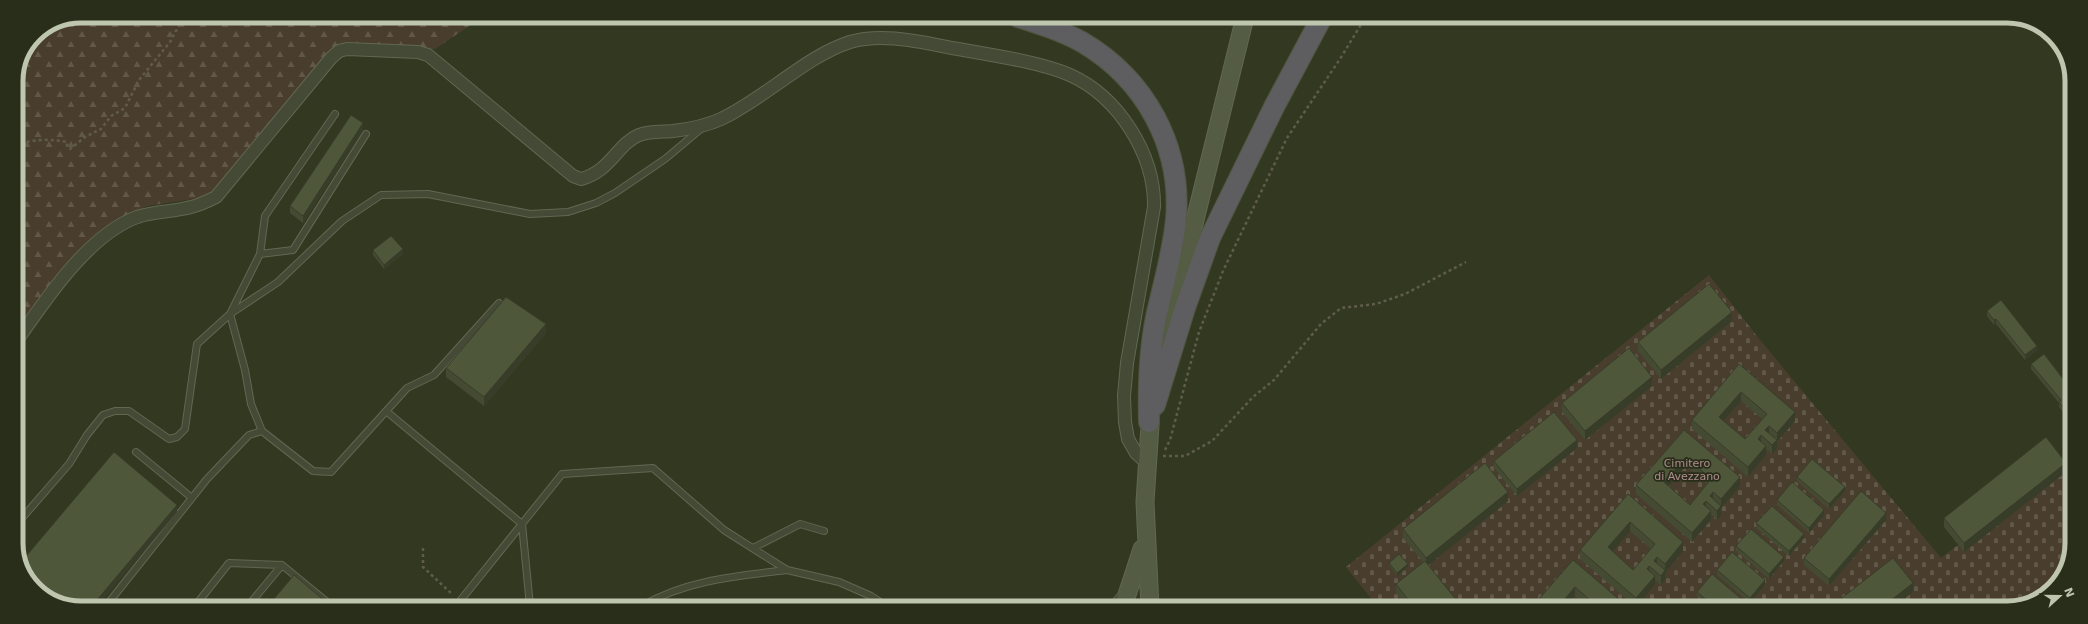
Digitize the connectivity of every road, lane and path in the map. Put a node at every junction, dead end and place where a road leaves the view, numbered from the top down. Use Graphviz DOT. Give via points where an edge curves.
graph roads {
  1 [pos="181,23"];
  2 [pos="1035,23"];
  3 [pos="1244,23"];
  4 [pos="1319,23"];
  5 [pos="1362,23"];
  6 [pos="335,114"];
  7 [pos="706,125"];
  8 [pos="366,134"];
  9 [pos="23,144"];
  10 [pos="260,254"];
  11 [pos="1466,262"];
  12 [pos="499,303"];
  13 [pos="230,314"];
  14 [pos="23,332"];
  15 [pos="386,411"];
  16 [pos="1150,422"];
  17 [pos="262,431"];
  18 [pos="136,452"];
  19 [pos="1147,463"];
  20 [pos="192,498"];
  21 [pos="23,517"];
  22 [pos="522,524"];
  23 [pos="1146,527"];
  24 [pos="824,530"];
  25 [pos="423,548"];
  26 [pos="753,548"];
  27 [pos="282,565"];
  28 [pos="787,570"];
  29 [pos="1136,571"];
  30 [pos="110,601"];
  31 [pos="199,601"];
  32 [pos="252,601"];
  33 [pos="326,601"];
  34 [pos="455,601"];
  35 [pos="460,601"];
  36 [pos="530,601"];
  37 [pos="650,601"];
  38 [pos="879,601"];
  39 [pos="1116,601"];
  40 [pos="1125,601"];
  41 [pos="1150,601"];
  1 -- 9 [label="path" via="174,37 139,80 125,108 111,116 101,129 70,149 67,146 68,142 60,140"];
  2 -- 16 [label="highway" via="1066,34 1114,65 1146,100 1166,143 1175,179 1176,221 1152,343 1148,393"];
  3 -- 16 [label="main road" via="1167,332 1154,388"];
  4 -- 16 [label="highway" via="1287,82 1210,238 1185,308"];
  5 -- 11 [label="path" via="1287,138 1223,271 1199,332 1170,440 1159,457 1186,456 1212,441 1253,397 1274,380 1321,324 1341,308 1376,304 1405,294"];
  6 -- 10 [label="lane" via="265,216"];
  7 -- 13 [label="lane" via="665,159 615,193 596,203 568,212 530,214 428,194 381,195 342,221 278,282"];
  7 -- 14 [label="street" via="639,135 600,171 588,177 577,178 428,55 418,52 343,50 331,58 216,197 190,208 149,213 118,227 66,273"];
  7 -- 19 [label="street" via="730,114 834,49 864,39 886,38 927,44 1036,65 1068,74 1090,87 1110,105 1132,132 1147,162 1153,188 1153,215 1127,363 1124,396 1128,439 1136,454"];
  8 -- 10 [label="lane" via="293,250"];
  10 -- 13 [label="lane"];
  12 -- 15 [label="lane" via="434,375 407,388"];
  13 -- 17 [label="lane" via="251,404"];
  13 -- 21 [label="lane" via="197,344 185,429 177,437 169,439 129,411 115,411 103,415 69,464"];
  15 -- 17 [label="lane" via="330,472 313,471"];
  15 -- 22 [label="lane"];
  16 -- 19 [label="main road"];
  17 -- 20 [label="lane" via="248,435"];
  18 -- 20 [label="lane"];
  19 -- 23 [label="main road"];
  20 -- 30 [label="lane"];
  22 -- 26 [label="lane" via="562,474 653,468 724,530"];
  22 -- 35 [label="lane"];
  22 -- 36 [label="lane"];
  23 -- 29 [label="main road"];
  23 -- 41 [label="main road"];
  24 -- 26 [label="lane" via="800,524"];
  25 -- 34 [label="path" via="423,567"];
  26 -- 28 [label="lane"];
  27 -- 31 [label="lane" via="229,563"];
  27 -- 32 [label="lane"];
  27 -- 33 [label="lane"];
  28 -- 37 [label="lane" via="734,576 688,586"];
  28 -- 38 [label="lane" via="839,582"];
  29 -- 39 [label="lane"];
  29 -- 40 [label="main road"];
}
